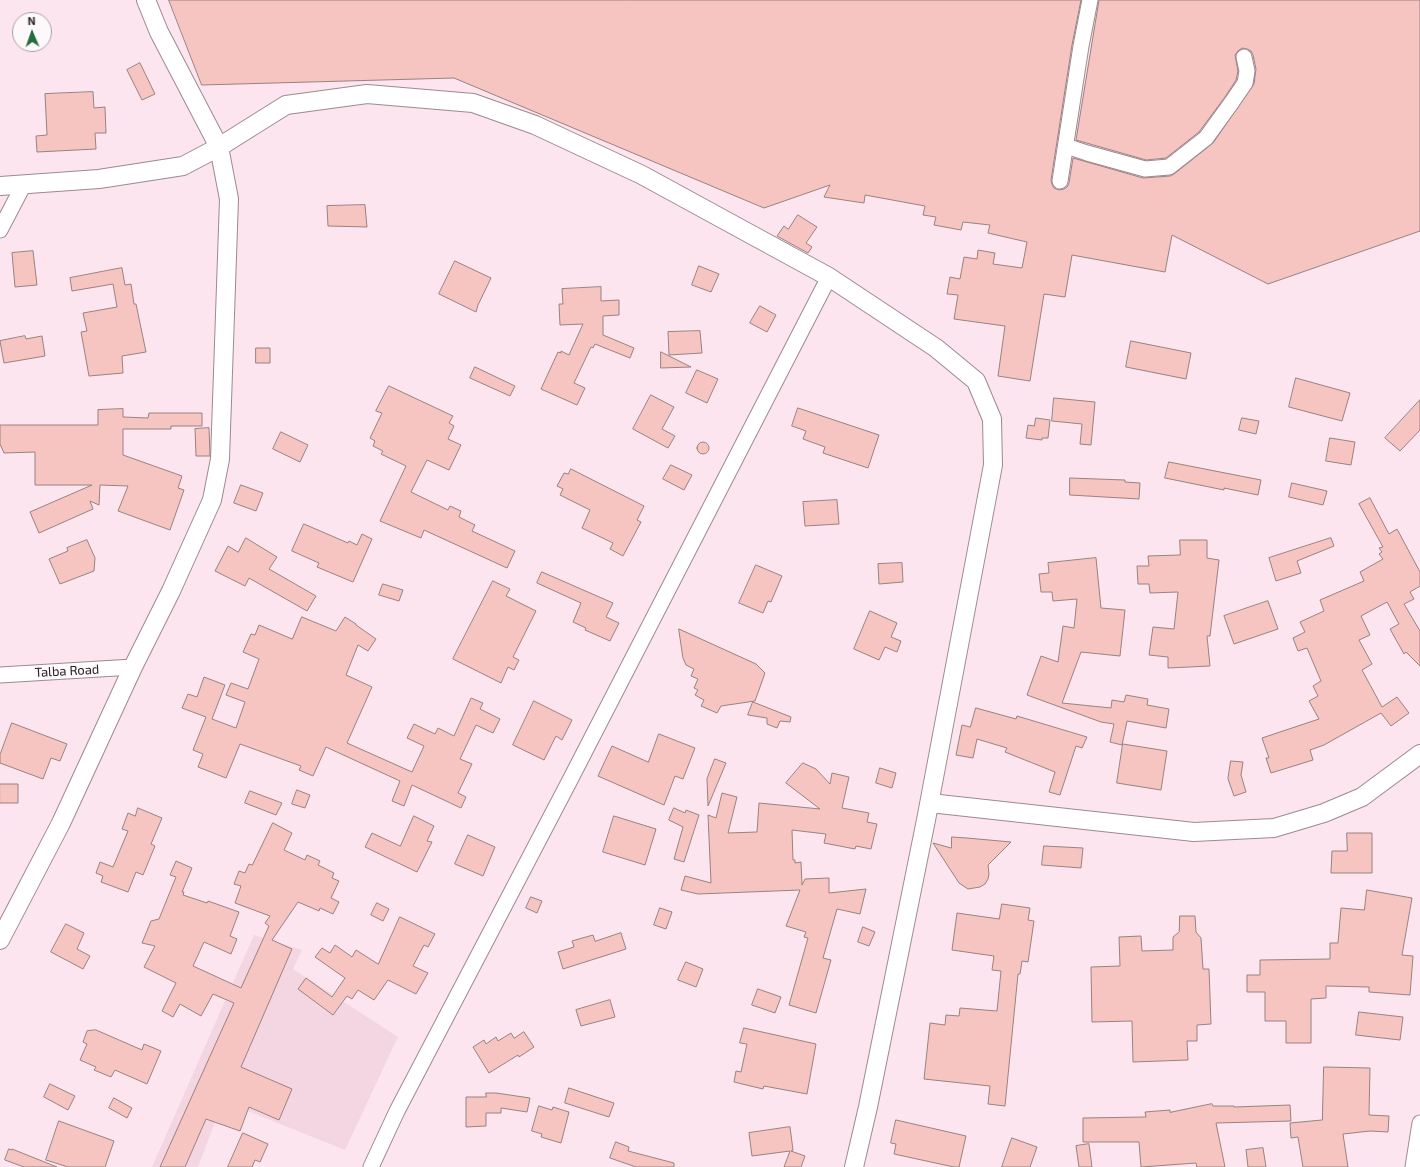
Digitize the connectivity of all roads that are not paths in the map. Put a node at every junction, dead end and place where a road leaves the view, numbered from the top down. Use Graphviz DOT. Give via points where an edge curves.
graph roads {
  1 [pos="146,0"];
  2 [pos="1090,0"];
  3 [pos="1244,57"];
  4 [pos="1066,146"];
  5 [pos="219,147"];
  6 [pos="1060,181"];
  7 [pos="24,184"];
  8 [pos="0,186"];
  9 [pos="0,230"];
  10 [pos="829,277"];
  11 [pos="133,667"];
  12 [pos="0,675"];
  13 [pos="1420,754"];
  14 [pos="930,803"];
  15 [pos="0,940"];
  16 [pos="1420,1123"];
  17 [pos="370,1167"];
  18 [pos="854,1167"];
  19 [pos="1413,1167"];
  1 -- 5 [label="street" via="159,32"];
  2 -- 4 [label="street"];
  3 -- 4 [label="street" via="1247,71 1245,83 1206,138 1169,167 1145,169"];
  4 -- 6 [label="street"];
  5 -- 7 [label="street" via="183,166 100,179"];
  5 -- 10 [label="street" via="286,105 367,94 473,103 535,125 642,176"];
  5 -- 11 [label="street" via="229,199 220,459 212,500"];
  7 -- 8 [label="street"];
  7 -- 9 [label="street"];
  10 -- 14 [label="street" via="936,348 976,381 992,419 993,465"];
  10 -- 17 [label="street"];
  11 -- 12 [label="street, Talba Road"];
  11 -- 15 [label="street" via="61,823"];
  13 -- 14 [label="street" via="1362,797 1324,813 1274,828 1194,832"];
  14 -- 18 [label="street"];
  16 -- 19 [label="street"];
}
